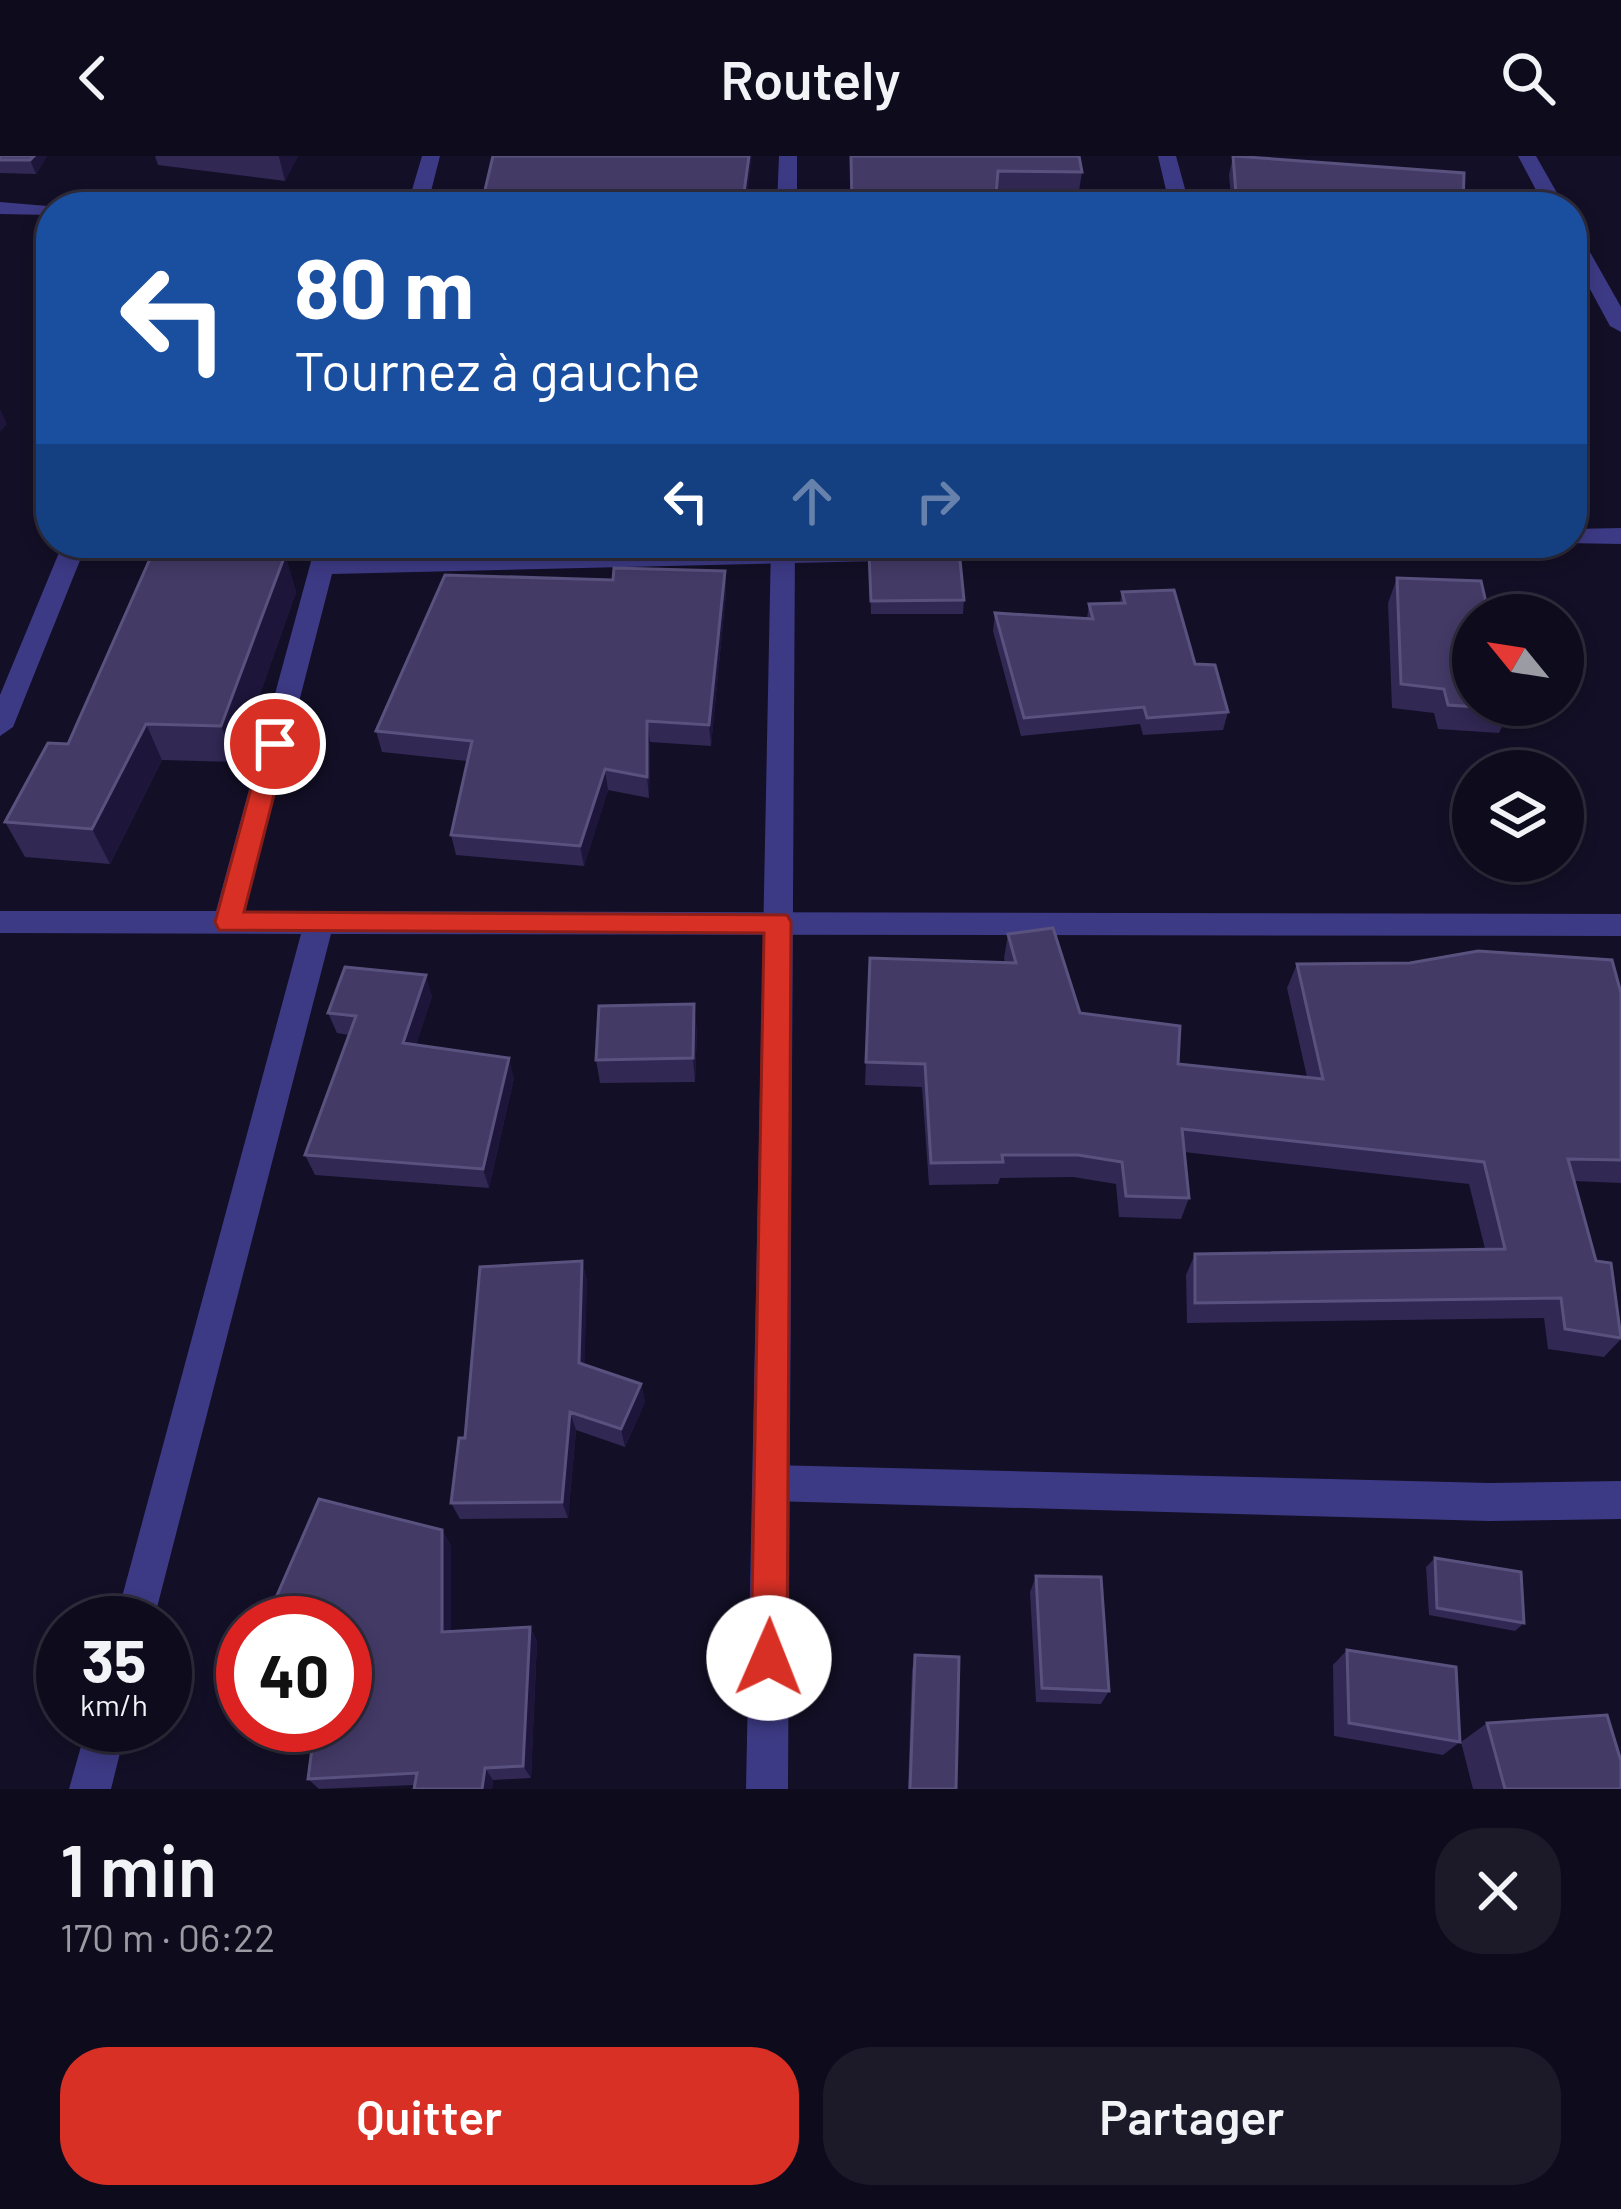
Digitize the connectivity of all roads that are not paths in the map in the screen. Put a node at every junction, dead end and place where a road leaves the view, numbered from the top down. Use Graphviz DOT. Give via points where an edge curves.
graph roads {
  1 [pos="431,156"];
  2 [pos="788,156"];
  3 [pos="1167,156"];
  4 [pos="1527,156"];
  5 [pos="421,192"];
  6 [pos="787,192"];
  7 [pos="1176,192"];
  8 [pos="1547,192"];
  9 [pos="0,208"];
  10 [pos="36,209"];
  11 [pos="1587,265"];
  12 [pos="1621,326"];
  13 [pos="1621,536"];
  14 [pos="1587,537"];
  15 [pos="69,558"];
  16 [pos="325,558"];
  17 [pos="783,558"];
  18 [pos="0,728"];
  19 [pos="0,922"];
  20 [pos="228,922"];
  21 [pos="320,922"];
  22 [pos="778,922"];
  23 [pos="1621,925"];
  24 [pos="771,1483"];
  25 [pos="1621,1500"];
  26 [pos="141,1596"];
  27 [pos="100,1752"];
  28 [pos="90,1789"];
  29 [pos="767,1789"];
  1 -- 5 [label="street"];
  2 -- 6 [label="street"];
  3 -- 7 [label="street"];
  4 -- 8 [label="street"];
  9 -- 10 [label="street"];
  11 -- 12 [label="street"];
  13 -- 14 [label="street"];
  15 -- 18 [label="street"];
  16 -- 20 [label="street"];
  17 -- 22 [label="street"];
  19 -- 20 [label="street"];
  20 -- 21 [label="street"];
  21 -- 22 [label="street"];
  21 -- 26 [label="street"];
  22 -- 23 [label="street"];
  22 -- 24 [label="street"];
  24 -- 25 [label="street"];
  24 -- 29 [label="street"];
  27 -- 28 [label="street"];
}
